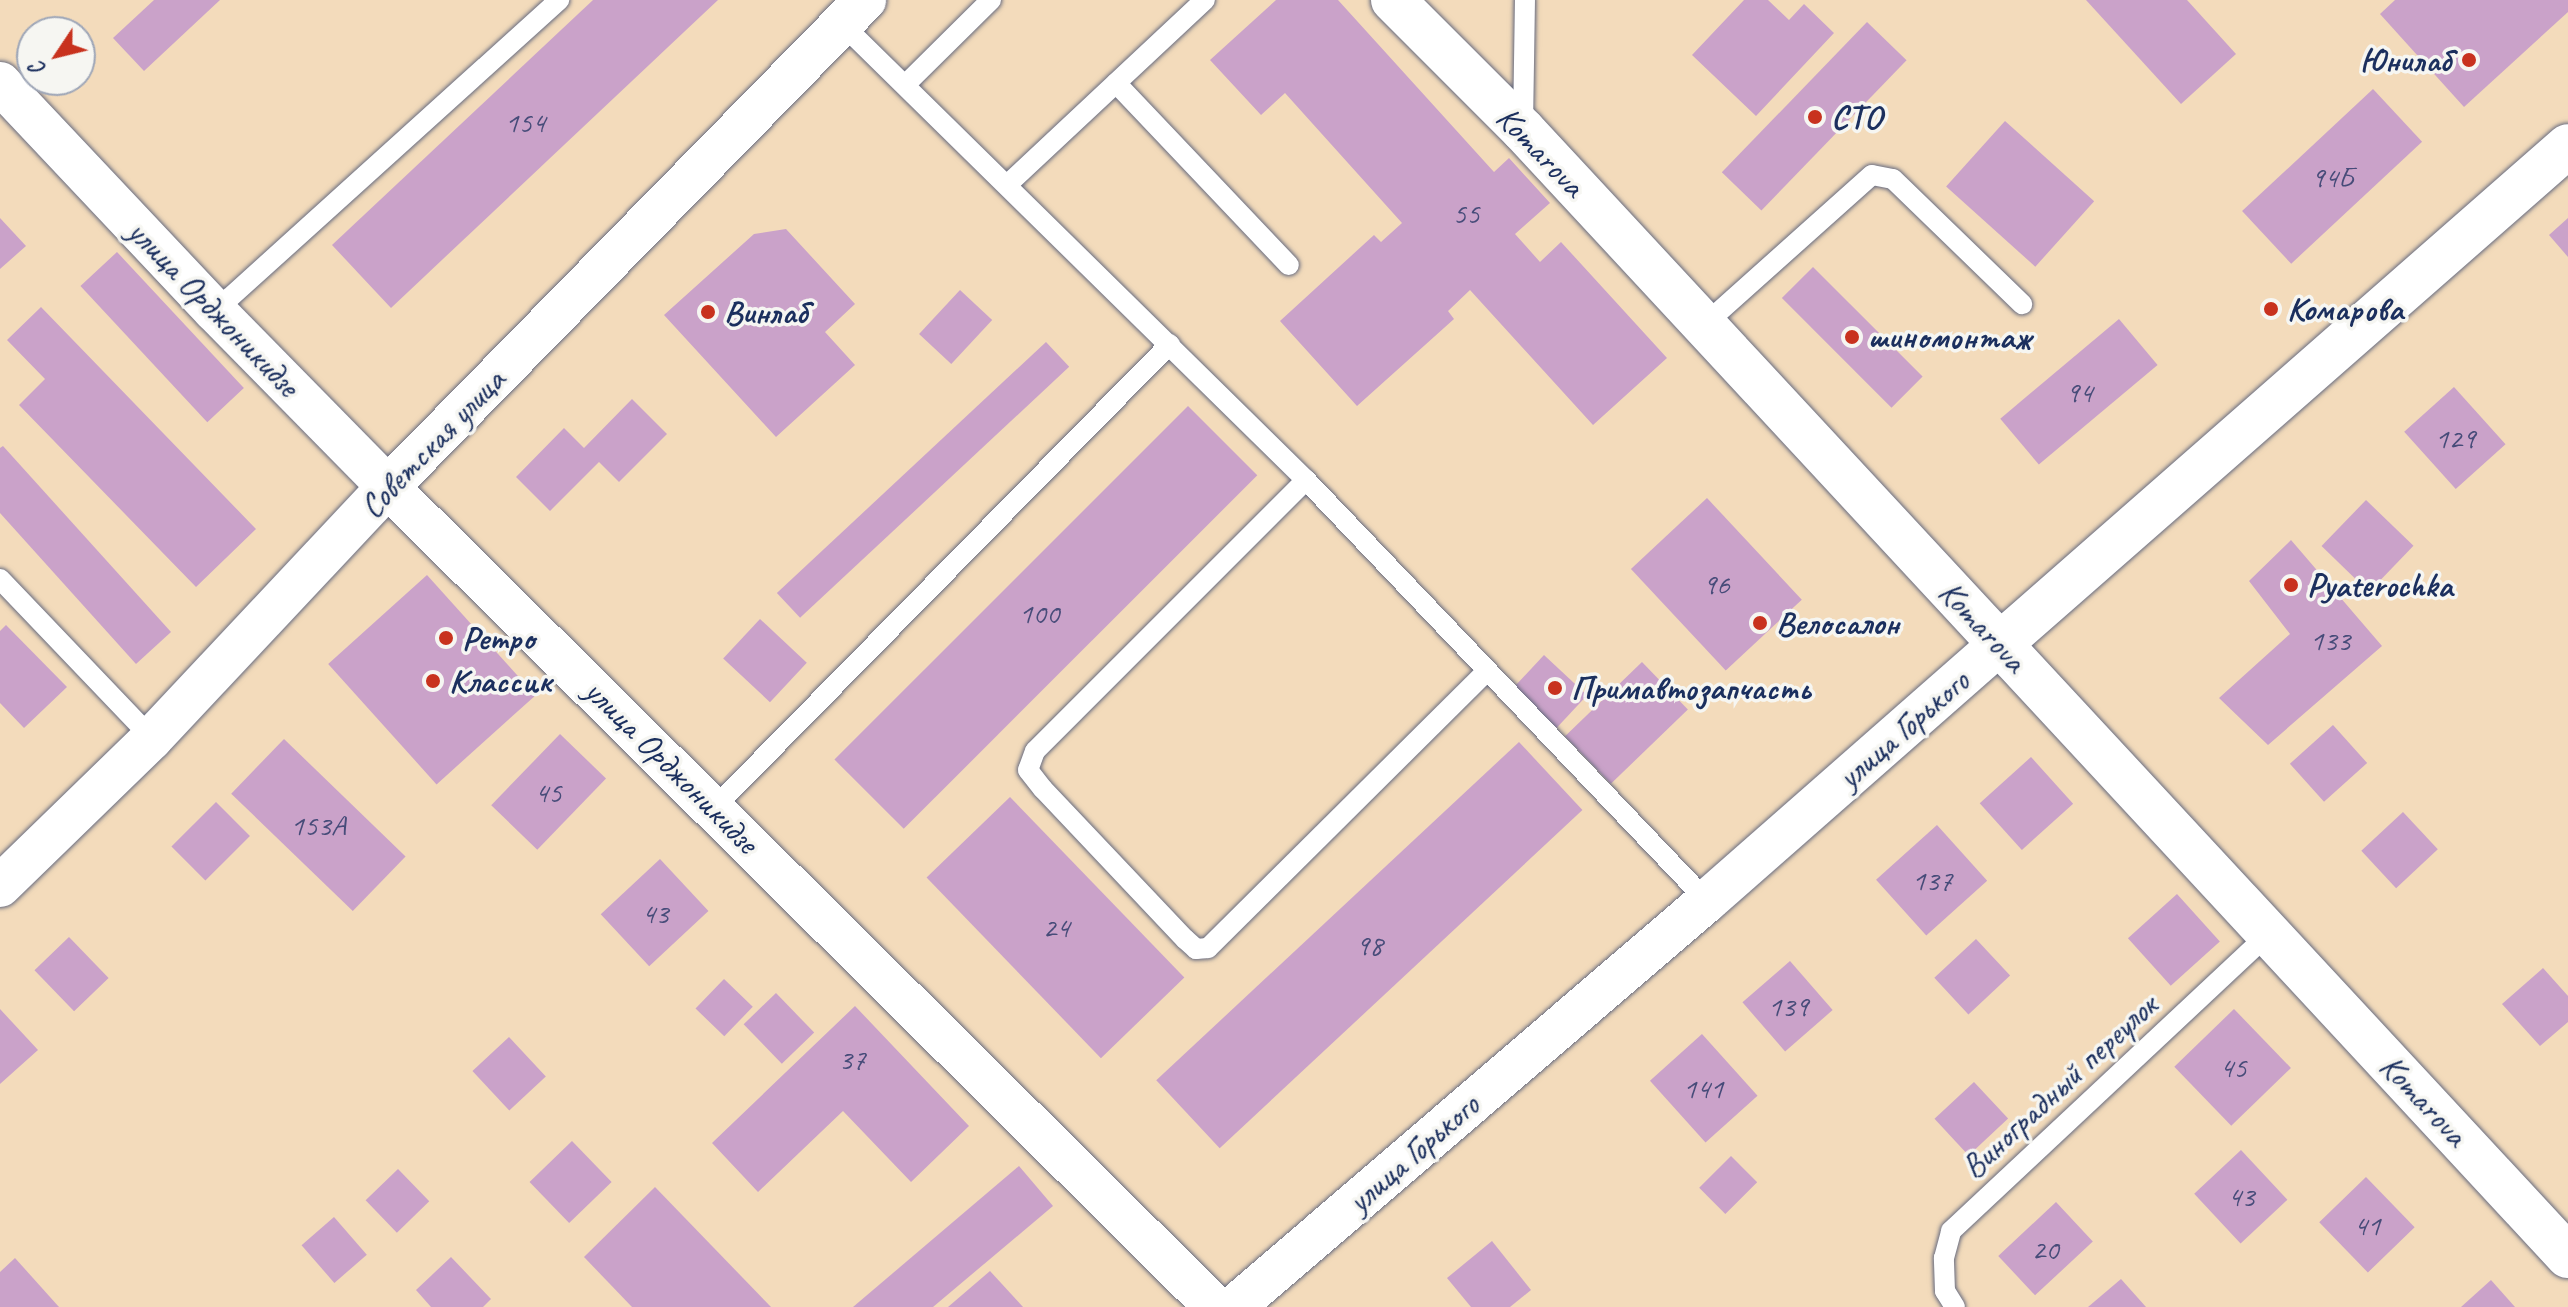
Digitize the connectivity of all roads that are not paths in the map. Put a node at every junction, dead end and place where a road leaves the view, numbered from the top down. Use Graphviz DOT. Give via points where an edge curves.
graph roads {
  1 [pos="559,0"];
  2 [pos="991,0"];
  3 [pos="1205,0"];
  4 [pos="1393,0"];
  5 [pos="1525,0"];
  6 [pos="854,12"];
  7 [pos="0,83"];
  8 [pos="1116,83"];
  9 [pos="905,85"];
  10 [pos="1523,130"];
  11 [pos="2568,146"];
  12 [pos="1007,185"];
  13 [pos="1289,265"];
  14 [pos="2022,304"];
  15 [pos="215,311"];
  16 [pos="1704,325"];
  17 [pos="1170,344"];
  18 [pos="1306,480"];
  19 [pos="388,487"];
  20 [pos="0,579"];
  21 [pos="2000,644"];
  22 [pos="1485,673"];
  23 [pos="152,738"];
  24 [pos="715,807"];
  25 [pos="0,886"];
  26 [pos="1707,901"];
  27 [pos="2269,933"];
  28 [pos="2568,1256"];
  29 [pos="1215,1307"];
  30 [pos="1234,1307"];
  31 [pos="1955,1307"];
  1 -- 15 [label="lane"];
  2 -- 9 [label="lane"];
  3 -- 8 [label="lane"];
  4 -- 10 [label="main road, Komarova"];
  5 -- 10 [label="lane"];
  6 -- 9 [label="lane"];
  6 -- 19 [label="street, Советская улица"];
  7 -- 15 [label="street, улица Орджоникидзе"];
  8 -- 12 [label="lane"];
  8 -- 13 [label="lane"];
  9 -- 12 [label="lane"];
  10 -- 16 [label="main road, Komarova"];
  11 -- 21 [label="main road, улица Горького"];
  12 -- 17 [label="lane"];
  14 -- 16 [label="lane" via="1893,179 1872,175"];
  15 -- 19 [label="street, улица Орджоникидзе"];
  16 -- 21 [label="main road, Komarova"];
  17 -- 18 [label="lane"];
  17 -- 24 [label="lane"];
  18 -- 22 [label="lane"];
  18 -- 22 [label="lane" via="1035,751 1028,770 1054,800 1185,939 1196,949 1208,948"];
  19 -- 23 [label="street, Советская улица"];
  19 -- 24 [label="street, улица Орджоникидзе"];
  20 -- 23 [label="lane"];
  21 -- 26 [label="street, улица Горького"];
  21 -- 27 [label="main road, Komarova"];
  22 -- 26 [label="lane"];
  23 -- 25 [label="street, Советская улица"];
  24 -- 29 [label="street, улица Орджоникидзе"];
  26 -- 30 [label="street, улица Горького"];
  27 -- 28 [label="main road, Komarova"];
  27 -- 31 [label="lane, Виноградный переулок" via="1951,1231 1944,1258 1945,1291"];
}
